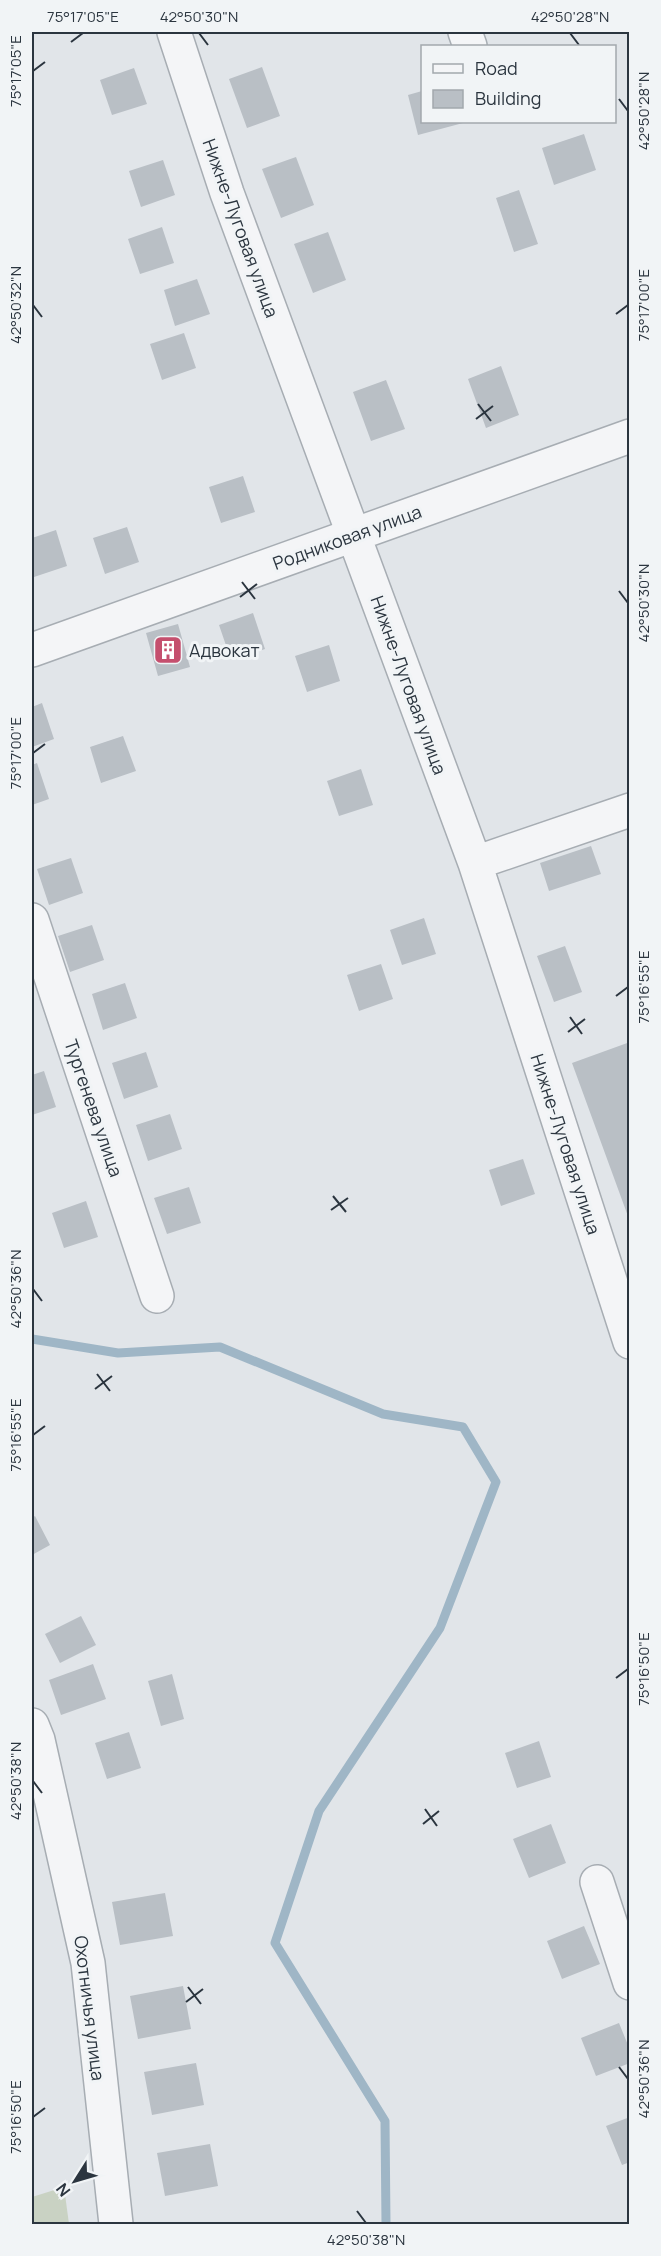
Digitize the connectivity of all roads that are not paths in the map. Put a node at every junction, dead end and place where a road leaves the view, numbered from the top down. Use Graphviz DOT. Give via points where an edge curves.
graph roads {
  1 [pos="174,32"];
  2 [pos="630,436"];
  3 [pos="353,535"];
  4 [pos="32,650"];
  5 [pos="630,810"];
  6 [pos="475,863"];
  7 [pos="32,920"];
  8 [pos="157,1296"];
  9 [pos="630,1342"];
  10 [pos="32,1725"];
  11 [pos="597,1882"];
  12 [pos="630,1983"];
  13 [pos="116,2224"];
  1 -- 3 [label="street, Нижне-Луговая улица" via="227,193"];
  2 -- 3 [label="street, Родниковая улица"];
  3 -- 4 [label="street, Родниковая улица"];
  3 -- 6 [label="street, Нижне-Луговая улица"];
  5 -- 6 [label="street"];
  6 -- 9 [label="street, Нижне-Луговая улица"];
  7 -- 8 [label="street, Тургенева улица"];
  10 -- 13 [label="street, Охотничья улица" via="88,1963"];
  11 -- 12 [label="street"];
}
